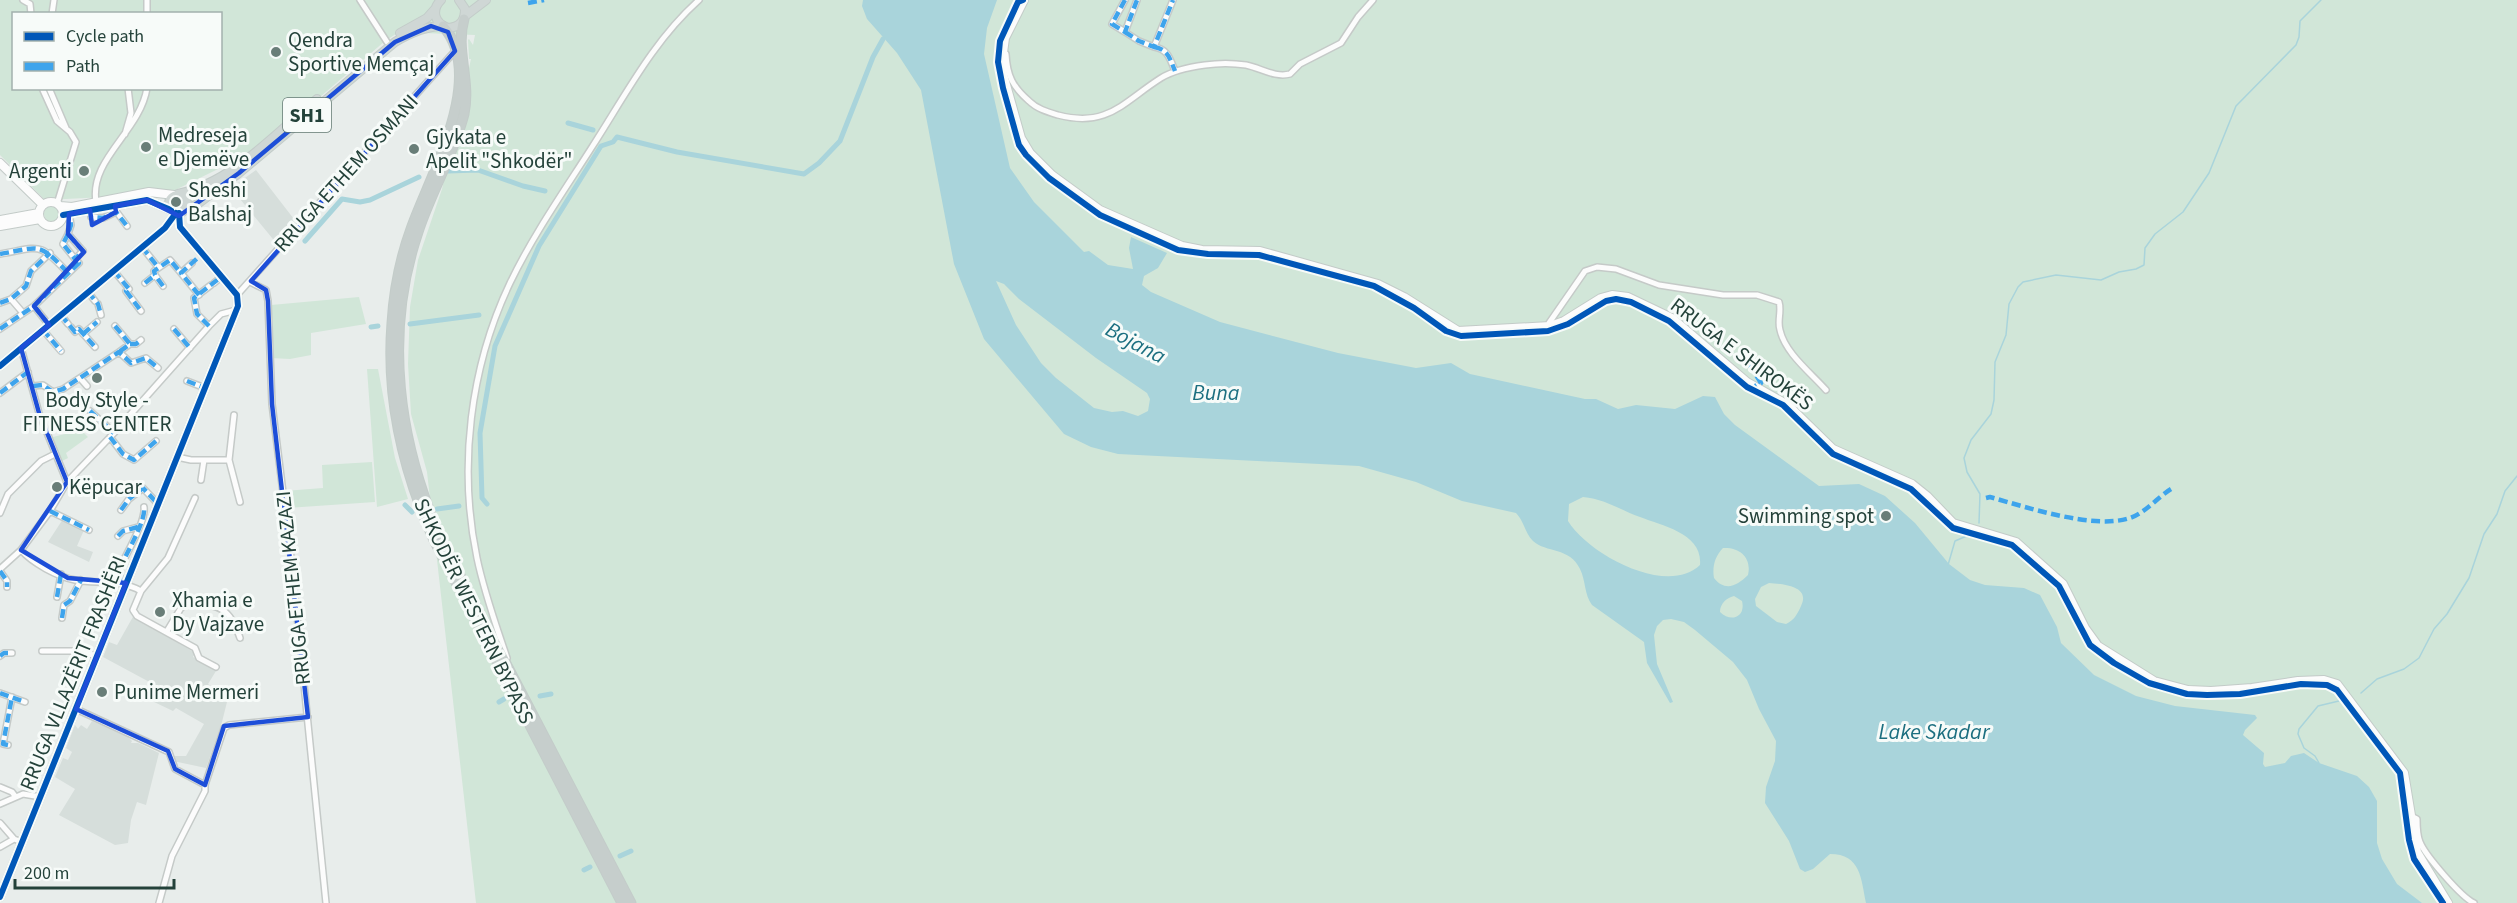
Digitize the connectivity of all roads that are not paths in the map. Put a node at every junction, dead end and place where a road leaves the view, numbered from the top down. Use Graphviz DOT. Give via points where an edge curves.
graph roads {
  1 [pos="24,0"];
  2 [pos="360,0"];
  3 [pos="441,0"];
  4 [pos="459,0"];
  5 [pos="486,0"];
  6 [pos="699,0"];
  7 [pos="1024,0"];
  8 [pos="1125,0"];
  9 [pos="1137,0"];
  10 [pos="1173,0"];
  11 [pos="1373,0"];
  12 [pos="435,9"];
  13 [pos="31,12"];
  14 [pos="465,18"];
  15 [pos="443,26"];
  16 [pos="1125,32"];
  17 [pos="387,42"];
  18 [pos="1003,47"];
  19 [pos="1154,47"];
  20 [pos="458,50"];
  21 [pos="1176,70"];
  22 [pos="43,90"];
  23 [pos="50,90"];
  24 [pos="128,90"];
  25 [pos="147,90"];
  26 [pos="67,130"];
  27 [pos="124,136"];
  28 [pos="0,164"];
  29 [pos="176,195"];
  30 [pos="96,202"];
  31 [pos="59,205"];
  32 [pos="115,209"];
  33 [pos="178,211"];
  34 [pos="41,212"];
  35 [pos="66,215"];
  36 [pos="0,220"];
  37 [pos="0,226"];
  38 [pos="127,226"];
  39 [pos="68,234"];
  40 [pos="142,247"];
  41 [pos="0,254"];
  42 [pos="50,254"];
  43 [pos="202,254"];
  44 [pos="75,259"];
  45 [pos="160,266"];
  46 [pos="114,271"];
  47 [pos="68,273"];
  48 [pos="181,273"];
  49 [pos="154,275"];
  50 [pos="221,277"];
  51 [pos="250,282"];
  52 [pos="145,283"];
  53 [pos="163,286"];
  54 [pos="88,292"];
  55 [pos="199,295"];
  56 [pos="237,295"];
  57 [pos="12,298"];
  58 [pos="0,303"];
  59 [pos="34,306"];
  60 [pos="236,310"];
  61 [pos="141,311"];
  62 [pos="23,314"];
  63 [pos="61,315"];
  64 [pos="101,315"];
  65 [pos="97,322"];
  66 [pos="116,326"];
  67 [pos="209,326"];
  68 [pos="46,327"];
  69 [pos="1549,327"];
  70 [pos="0,329"];
  71 [pos="174,329"];
  72 [pos="83,334"];
  73 [pos="141,340"];
  74 [pos="130,344"];
  75 [pos="95,347"];
  76 [pos="21,348"];
  77 [pos="190,348"];
  78 [pos="61,351"];
  79 [pos="119,352"];
  80 [pos="0,366"];
  81 [pos="158,368"];
  82 [pos="28,372"];
  83 [pos="80,378"];
  84 [pos="187,381"];
  85 [pos="33,386"];
  86 [pos="87,386"];
  87 [pos="205,388"];
  88 [pos="1826,390"];
  89 [pos="0,393"];
  90 [pos="90,411"];
  91 [pos="234,415"];
  92 [pos="112,435"];
  93 [pos="156,441"];
  94 [pos="55,454"];
  95 [pos="177,457"];
  96 [pos="204,460"];
  97 [pos="229,460"];
  98 [pos="201,480"];
  99 [pos="67,482"];
  100 [pos="195,498"];
  101 [pos="240,502"];
  102 [pos="158,504"];
  103 [pos="144,507"];
  104 [pos="121,510"];
  105 [pos="50,511"];
  106 [pos="0,513"];
  107 [pos="139,525"];
  108 [pos="149,527"];
  109 [pos="89,530"];
  110 [pos="118,536"];
  111 [pos="21,550"];
  112 [pos="0,570"];
  113 [pos="61,574"];
  114 [pos="81,580"];
  115 [pos="123,583"];
  116 [pos="7,587"];
  117 [pos="141,591"];
  118 [pos="57,597"];
  119 [pos="62,618"];
  120 [pos="167,631"];
  121 [pos="240,638"];
  122 [pos="42,651"];
  123 [pos="12,653"];
  124 [pos="0,656"];
  125 [pos="97,656"];
  126 [pos="216,668"];
  127 [pos="512,673"];
  128 [pos="0,693"];
  129 [pos="12,697"];
  130 [pos="25,702"];
  131 [pos="76,709"];
  132 [pos="308,717"];
  133 [pos="3,723"];
  134 [pos="0,751"];
  135 [pos="205,785"];
  136 [pos="0,787"];
  137 [pos="15,796"];
  138 [pos="40,796"];
  139 [pos="0,804"];
  140 [pos="2411,816"];
  141 [pos="0,823"];
  142 [pos="18,841"];
  143 [pos="0,847"];
  144 [pos="0,897"];
  145 [pos="7,903"];
  146 [pos="159,903"];
  147 [pos="326,903"];
  148 [pos="622,903"];
  149 [pos="631,903"];
  150 [pos="2448,903"];
  151 [pos="2474,903"];
  1 -- 13 [label="street" via="30,4"];
  2 -- 17 [label="street"];
  3 -- 12 [label="main road, SH1"];
  4 -- 14 [label="main road"];
  5 -- 14 [label="main road, SH1"];
  6 -- 127 [label="street" via="651,54 539,230 510,283 486,345 470,429 471,519 482,579"];
  7 -- 18 [label="main road, RRUGA E SHIROKËS"];
  8 -- 16 [label="street" via="1112,24"];
  9 -- 16 [label="street"];
  10 -- 19 [label="street"];
  11 -- 21 [label="street" via="1341,43 1300,64 1290,74 1283,76 1230,64"];
  12 -- 15 [label="main road"];
  12 -- 17 [label="main road, SH1"];
  14 -- 15 [label="main road, SH1" via="455,27"];
  14 -- 20 [label="highway"];
  15 -- 20 [label="highway, SHKODËR WESTERN BYPASS"];
  15 -- 33 [label="main road, SH1" via="415,31 395,42 239,173 196,205"];
  16 -- 19 [label="street"];
  17 -- 29 [label="main road, SH1" via="223,177"];
  18 -- 21 [label="street" via="1008,75 1019,91 1035,106 1075,119 1101,117 1115,111"];
  18 -- 69 [label="main road, RRUGA E SHIROKËS" via="1003,74 1026,148 1052,175 1104,212 1182,246 1260,251 1378,284 1458,331"];
  19 -- 21 [label="street" via="1168,54"];
  20 -- 51 [label="street, RRUGA ETHEM OSMANI"];
  20 -- 127 [label="highway, SHKODËR WESTERN BYPASS" via="467,87 464,113 418,230 404,285 398,343 400,400 410,450 432,518"];
  20 -- 148 [label="highway, SHKODËR WESTERN BYPASS" via="457,109 410,231 394,302 392,384 399,436 416,498 434,540"];
  22 -- 26 [label="street" via="55,118"];
  23 -- 26 [label="street"];
  24 -- 27 [label="street" via="131,113"];
  25 -- 27 [label="street" via="142,109"];
  26 -- 31 [label="street" via="76,142"];
  27 -- 30 [label="street" via="103,165 95,188"];
  28 -- 34 [label="main road"];
  29 -- 30 [label="main road" via="149,192"];
  29 -- 33 [label="main road" via="169,202"];
  29 -- 33 [label="main road" via="187,201"];
  30 -- 31 [label="main road" via="72,207"];
  31 -- 34 [label="main road" via="50,202"];
  31 -- 35 [label="main road"];
  32 -- 33 [label="main road" via="147,200"];
  32 -- 35 [label="main road"];
  32 -- 38 [label="street"];
  33 -- 40 [label="main road, SH1"];
  33 -- 43 [label="main road" via="180,226"];
  34 -- 35 [label="main road" via="46,225 53,226"];
  34 -- 36 [label="main road"];
  34 -- 37 [label="main road"];
  35 -- 39 [label="street" via="71,225"];
  39 -- 44 [label="street" via="63,244"];
  39 -- 44 [label="street" via="83,251"];
  40 -- 45 [label="street"];
  40 -- 46 [label="main road, SH1"];
  41 -- 42 [label="street" via="37,248"];
  42 -- 47 [label="street"];
  42 -- 57 [label="street" via="31,271 26,286"];
  43 -- 48 [label="street"];
  43 -- 50 [label="main road"];
  44 -- 47 [label="street" via="79,262"];
  45 -- 48 [label="street" via="170,260"];
  45 -- 49 [label="street"];
  46 -- 54 [label="main road, SH1"];
  46 -- 61 [label="street"];
  47 -- 59 [label="street"];
  48 -- 55 [label="street"];
  49 -- 52 [label="street"];
  49 -- 53 [label="street"];
  50 -- 55 [label="street"];
  50 -- 56 [label="main road"];
  51 -- 56 [label="street, RRUGA ETHEM OSMANI"];
  51 -- 132 [label="street, RRUGA ETHEM KAZAZI" via="266,290 268,301 272,404"];
  54 -- 63 [label="main road, SH1"];
  54 -- 64 [label="street"];
  55 -- 67 [label="street" via="194,298 196,309"];
  56 -- 60 [label="main road, RRUGA VLLAZËRIT FRASHËRI"];
  57 -- 58 [label="street"];
  57 -- 62 [label="street"];
  59 -- 62 [label="street"];
  59 -- 68 [label="street"];
  60 -- 67 [label="street" via="221,314"];
  60 -- 87 [label="main road, RRUGA VLLAZËRIT FRASHËRI"];
  62 -- 70 [label="street"];
  63 -- 68 [label="main road, SH1"];
  63 -- 72 [label="street" via="75,332 79,329"];
  65 -- 72 [label="street"];
  66 -- 74 [label="street"];
  67 -- 77 [label="street"];
  68 -- 76 [label="main road, SH1"];
  68 -- 78 [label="street"];
  69 -- 88 [label="street" via="1585,271 1597,267 1616,269 1659,285 1723,295 1765,296 1779,302 1782,338"];
  69 -- 140 [label="main road, RRUGA E SHIROKËS" via="1612,295 1628,297 1672,318 1745,380 1788,405 1833,448 1912,484 1953,523 2016,543 2063,584 2093,641 2154,681 2188,690 2224,691 2298,681 2337,684 2402,769"];
  71 -- 77 [label="street"];
  72 -- 75 [label="street"];
  73 -- 74 [label="street"];
  74 -- 79 [label="street"];
  76 -- 80 [label="main road, SH1"];
  76 -- 82 [label="street"];
  77 -- 92 [label="street"];
  79 -- 81 [label="street" via="131,363 146,358"];
  79 -- 83 [label="street"];
  82 -- 85 [label="street"];
  82 -- 89 [label="street"];
  83 -- 85 [label="street" via="53,392 43,385"];
  83 -- 86 [label="street"];
  84 -- 87 [label="street"];
  85 -- 94 [label="street"];
  87 -- 95 [label="main road, RRUGA VLLAZËRIT FRASHËRI"];
  90 -- 92 [label="street"];
  91 -- 97 [label="street"];
  92 -- 93 [label="street" via="123,454 134,460"];
  92 -- 99 [label="street"];
  94 -- 99 [label="street"];
  94 -- 106 [label="street" via="42,461 8,494"];
  95 -- 96 [label="street"];
  95 -- 102 [label="main road, RRUGA VLLAZËRIT FRASHËRI"];
  96 -- 97 [label="street"];
  96 -- 98 [label="street"];
  97 -- 101 [label="street"];
  99 -- 105 [label="street"];
  100 -- 117 [label="street" via="168,558"];
  102 -- 104 [label="street" via="143,488"];
  102 -- 108 [label="main road, RRUGA VLLAZËRIT FRASHËRI"];
  103 -- 107 [label="street, RRUGA VLLAZËRIT FRASHËRI"];
  105 -- 109 [label="street"];
  105 -- 111 [label="street"];
  107 -- 108 [label="street"];
  107 -- 110 [label="street, RRUGA VLLAZËRIT FRASHËRI"];
  107 -- 115 [label="street, RRUGA VLLAZËRIT FRASHËRI" via="120,568"];
  108 -- 115 [label="main road, RRUGA VLLAZËRIT FRASHËRI"];
  111 -- 112 [label="street"];
  111 -- 113 [label="street"];
  112 -- 116 [label="street"];
  113 -- 114 [label="street"];
  113 -- 118 [label="street"];
  114 -- 115 [label="street"];
  114 -- 119 [label="street" via="64,606"];
  115 -- 117 [label="street, RRUGA VLLAZËRIT FRASHËRI"];
  115 -- 125 [label="main road, RRUGA VLLAZËRIT FRASHËRI"];
  117 -- 120 [label="street, RRUGA VLLAZËRIT FRASHËRI" via="133,610 137,616"];
  120 -- 121 [label="street" via="190,602 209,604 227,612"];
  120 -- 126 [label="street" via="195,648 199,658"];
  122 -- 125 [label="street, RRUGA VLLAZËRIT FRASHËRI" via="78,651"];
  123 -- 124 [label="street"];
  125 -- 131 [label="main road, RRUGA VLLAZËRIT FRASHËRI"];
  127 -- 149 [label="highway, SHKODËR WESTERN BYPASS"];
  128 -- 129 [label="street"];
  129 -- 130 [label="street"];
  129 -- 133 [label="street"];
  131 -- 135 [label="street" via="167,751 172,766"];
  131 -- 138 [label="main road, RRUGA VLLAZËRIT FRASHËRI"];
  132 -- 135 [label="street" via="227,726"];
  132 -- 147 [label="street, RRUGA ETHEM KAZAZI"];
  133 -- 134 [label="street" via="5,744"];
  135 -- 146 [label="street" via="172,856"];
  136 -- 137 [label="street"];
  137 -- 138 [label="street"];
  137 -- 139 [label="street"];
  138 -- 142 [label="main road, RRUGA VLLAZËRIT FRASHËRI"];
  140 -- 150 [label="main road, RRUGA E SHIROKËS" via="2419,859"];
  140 -- 151 [label="street" via="2417,819 2420,842 2429,856 2460,894"];
  141 -- 142 [label="street"];
  142 -- 143 [label="street"];
  142 -- 144 [label="main road, RRUGA VLLAZËRIT FRASHËRI"];
  144 -- 145 [label="street, RRUGA VLLAZËRIT FRASHËRI"];
}
